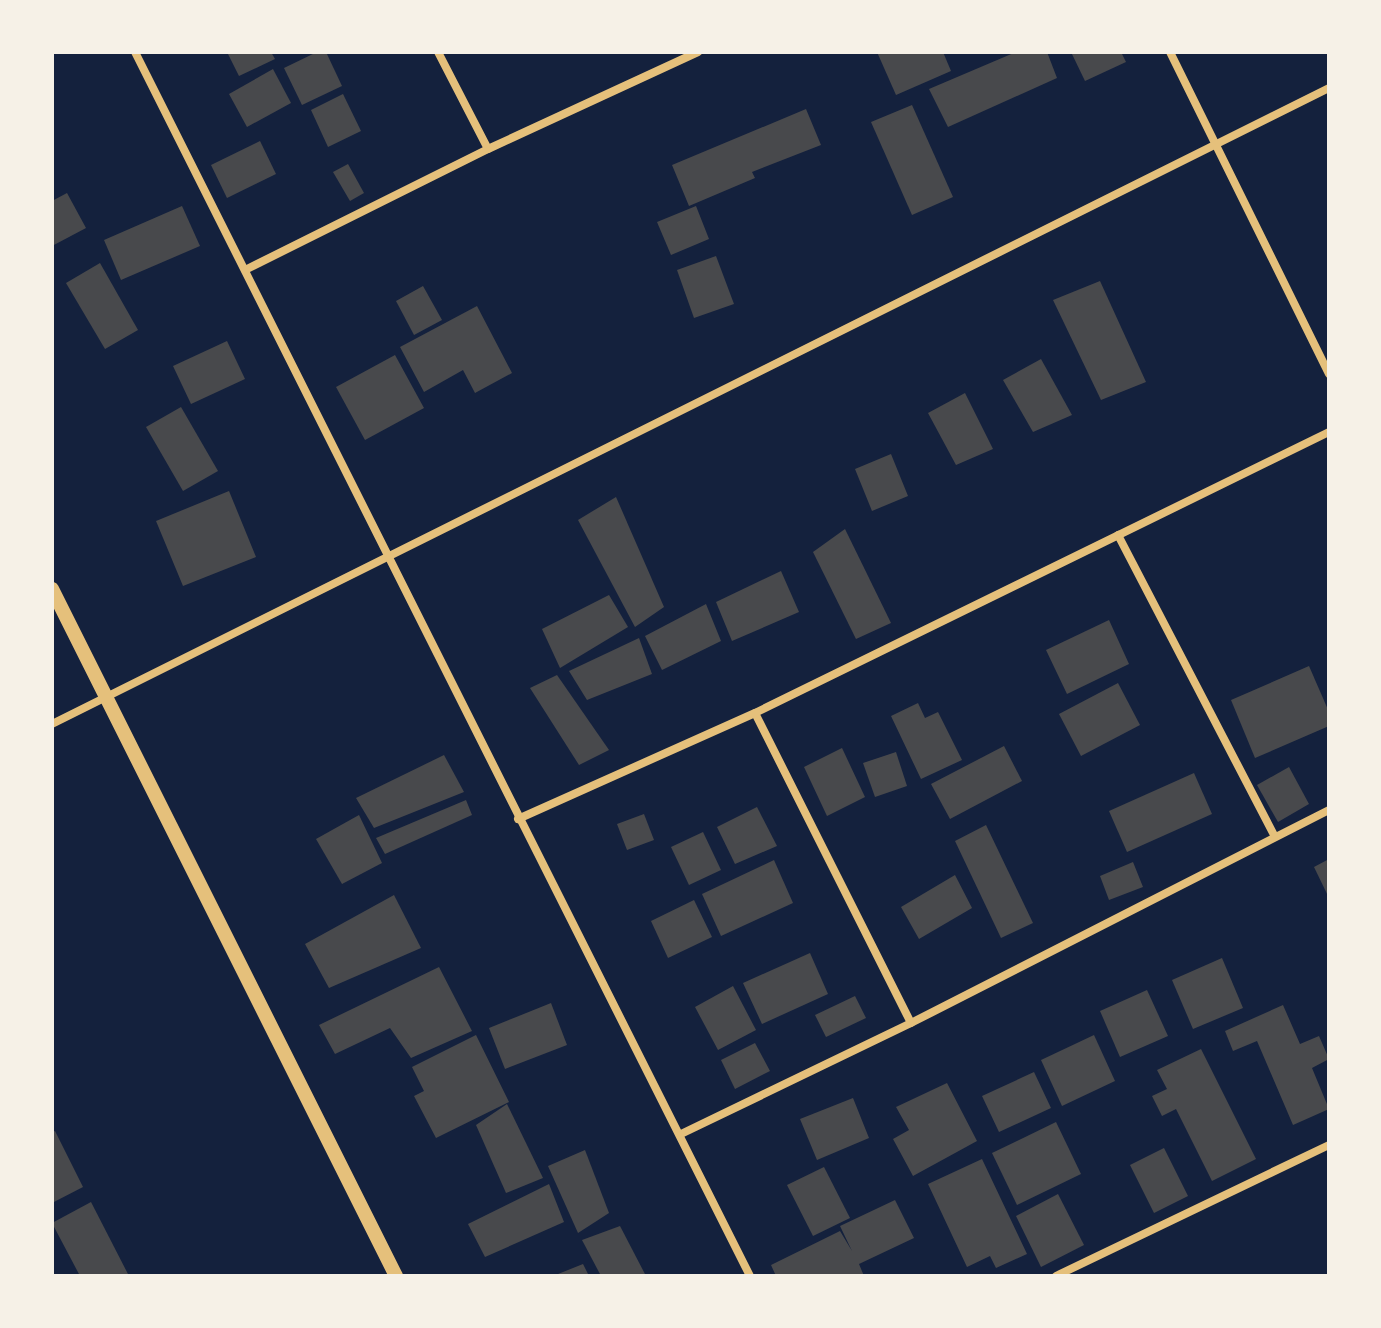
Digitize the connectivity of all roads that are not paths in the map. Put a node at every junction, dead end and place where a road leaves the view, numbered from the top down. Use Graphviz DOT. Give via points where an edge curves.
graph roads {
  1 [pos="135,52"];
  2 [pos="438,52"];
  3 [pos="698,52"];
  4 [pos="1170,52"];
  5 [pos="1329,88"];
  6 [pos="1216,144"];
  7 [pos="488,149"];
  8 [pos="245,270"];
  9 [pos="1329,374"];
  10 [pos="1329,432"];
  11 [pos="1118,535"];
  12 [pos="388,557"];
  13 [pos="52,589"];
  14 [pos="107,697"];
  15 [pos="755,713"];
  16 [pos="52,724"];
  17 [pos="1329,810"];
  18 [pos="518,819"];
  19 [pos="1274,835"];
  20 [pos="911,1023"];
  21 [pos="681,1134"];
  22 [pos="1329,1145"];
  23 [pos="396,1276"];
  24 [pos="750,1276"];
  25 [pos="1056,1276"];
  1 -- 8 [label="street"];
  2 -- 7 [label="street"];
  3 -- 7 [label="street"];
  4 -- 6 [label="street"];
  5 -- 6 [label="street"];
  6 -- 9 [label="street"];
  6 -- 12 [label="street"];
  7 -- 8 [label="street"];
  8 -- 12 [label="street"];
  10 -- 11 [label="street"];
  11 -- 15 [label="street"];
  11 -- 19 [label="street"];
  12 -- 14 [label="street"];
  12 -- 18 [label="street"];
  13 -- 14 [label="street"];
  14 -- 16 [label="street"];
  14 -- 23 [label="street"];
  15 -- 18 [label="street"];
  15 -- 20 [label="street"];
  17 -- 19 [label="street"];
  18 -- 21 [label="street"];
  19 -- 20 [label="street"];
  20 -- 21 [label="street"];
  21 -- 24 [label="street"];
  22 -- 25 [label="street"];
}
